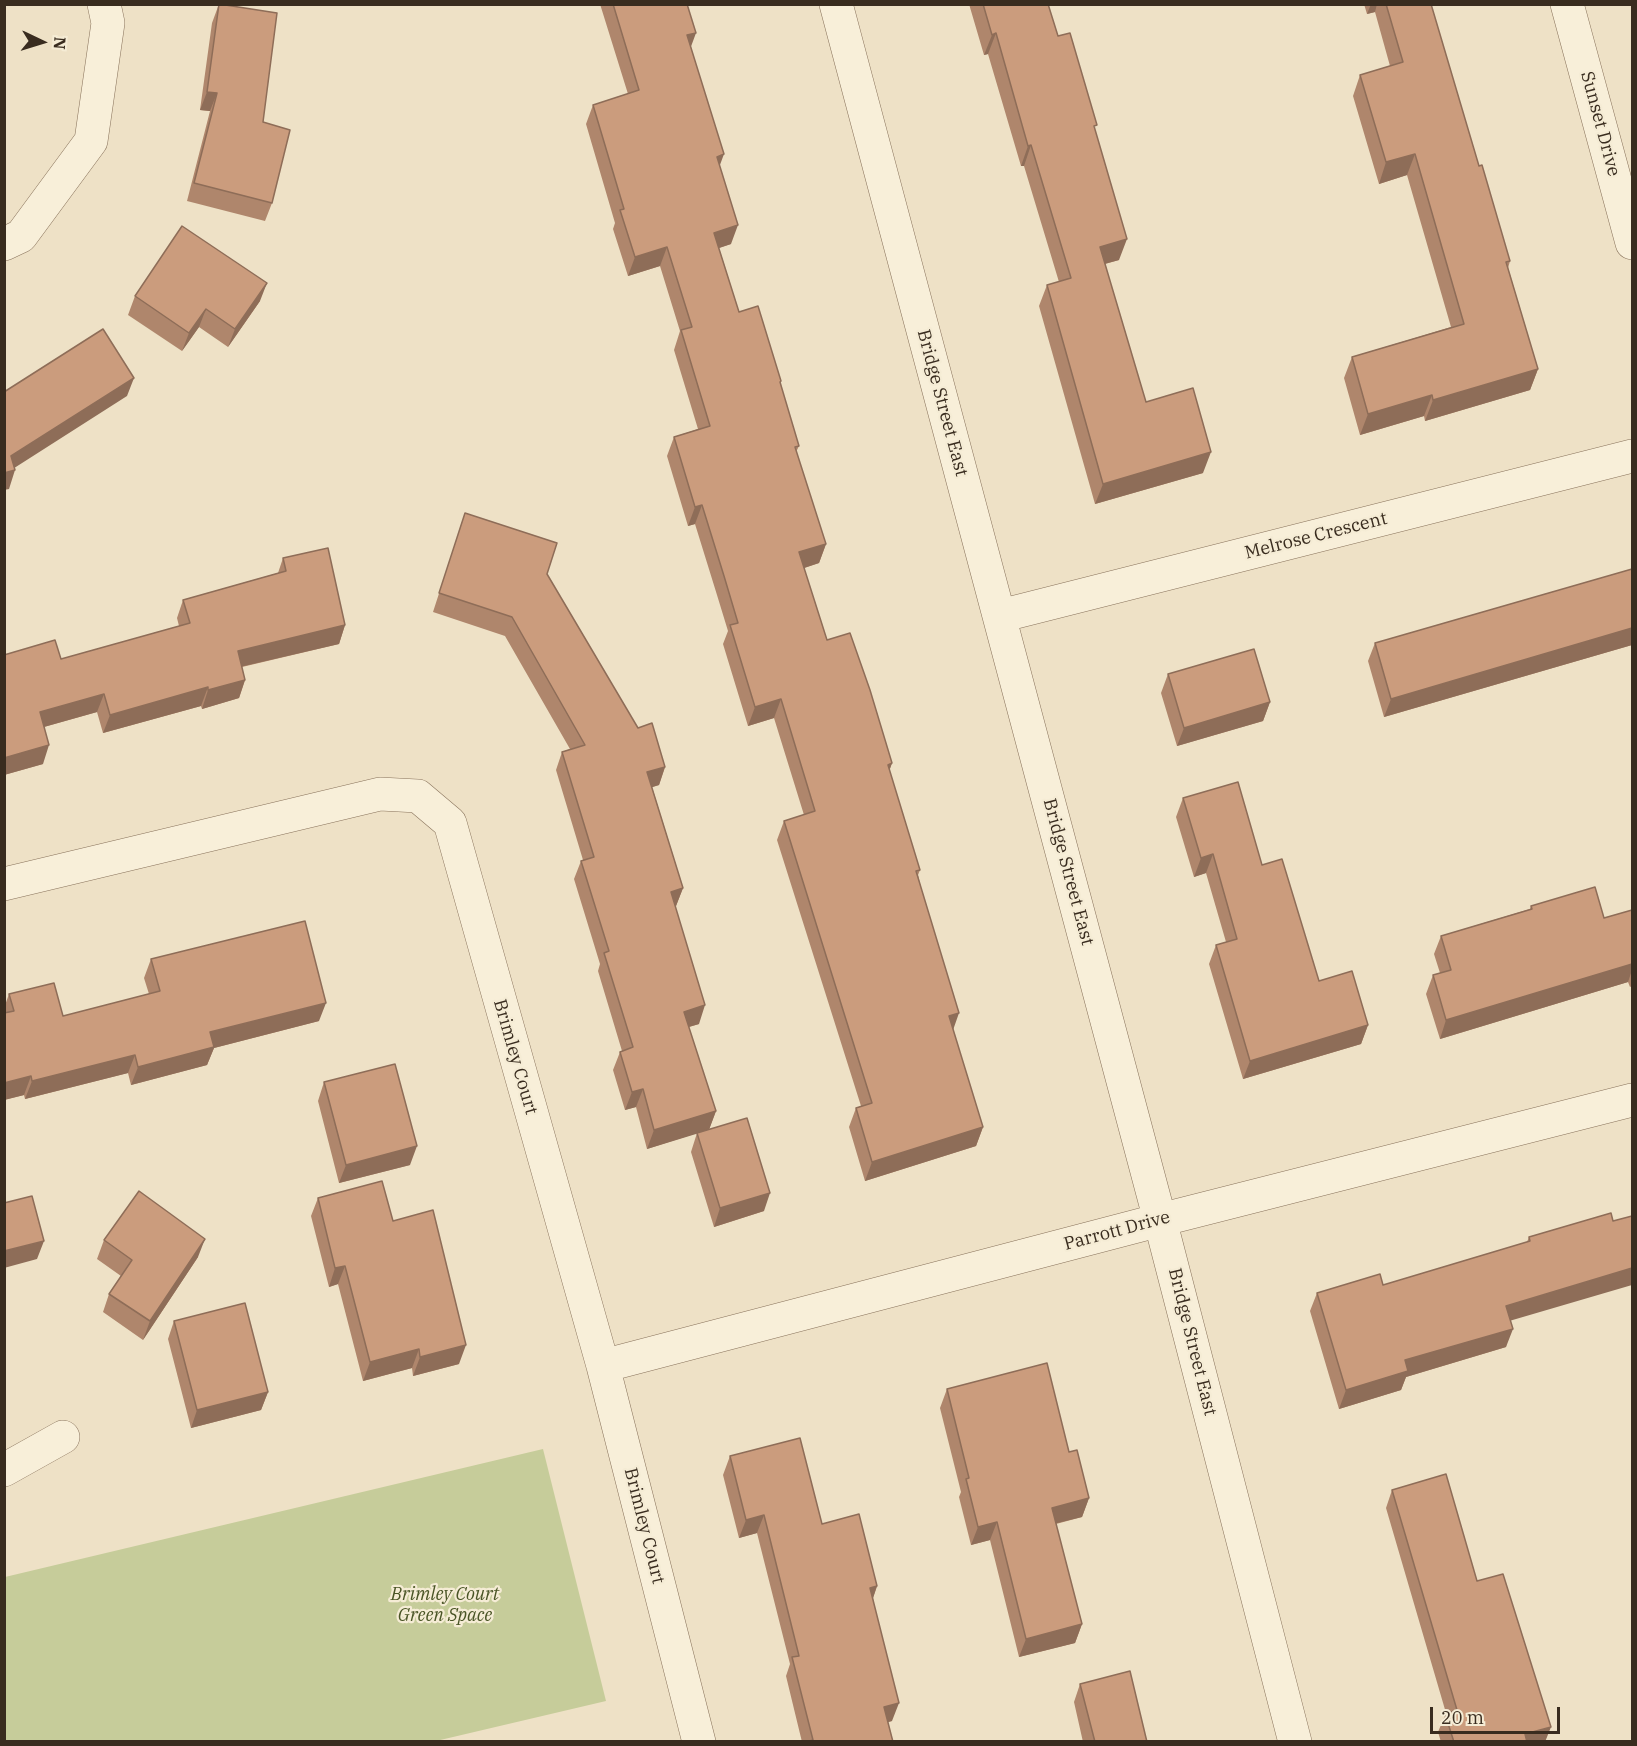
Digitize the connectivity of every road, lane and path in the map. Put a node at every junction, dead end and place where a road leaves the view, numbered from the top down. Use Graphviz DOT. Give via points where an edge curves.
graph roads {
  1 [pos="104,4"];
  2 [pos="836,4"];
  3 [pos="1566,4"];
  4 [pos="1632,243"];
  5 [pos="4,244"];
  6 [pos="1632,456"];
  7 [pos="1000,616"];
  8 [pos="4,884"];
  9 [pos="1632,1100"];
  10 [pos="1160,1220"];
  11 [pos="603,1366"];
  12 [pos="63,1437"];
  13 [pos="4,1470"];
  14 [pos="699,1742"];
  15 [pos="1295,1742"];
  1 -- 5 [label="street" via="108,23 91,141 21,236"];
  2 -- 7 [label="street, Bridge Street East"];
  3 -- 4 [label="street, Sunset Drive"];
  6 -- 7 [label="street, Melrose Crescent"];
  7 -- 10 [label="street, Bridge Street East"];
  8 -- 11 [label="street, Brimley Court" via="380,794 418,796 450,824"];
  9 -- 10 [label="street, Parrott Drive"];
  10 -- 11 [label="street, Parrott Drive"];
  10 -- 15 [label="street, Bridge Street East"];
  11 -- 14 [label="street, Brimley Court"];
  12 -- 13 [label="street"];
}
